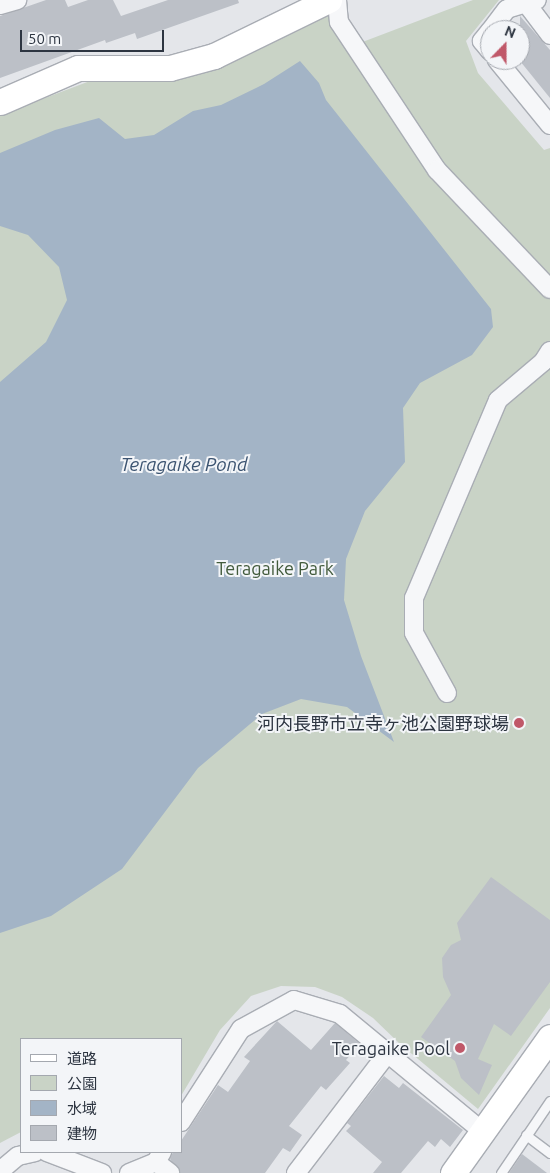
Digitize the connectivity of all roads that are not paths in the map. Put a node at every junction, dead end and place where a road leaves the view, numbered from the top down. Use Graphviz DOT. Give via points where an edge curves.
graph roads {
  1 [pos="16,0"];
  2 [pos="329,0"];
  3 [pos="337,0"];
  4 [pos="531,1"];
  5 [pos="0,5"];
  6 [pos="498,20"];
  7 [pos="550,36"];
  8 [pos="506,70"];
  9 [pos="0,102"];
  10 [pos="550,125"];
  11 [pos="550,289"];
  12 [pos="550,351"];
  13 [pos="447,693"];
  14 [pos="550,1037"];
  15 [pos="387,1054"];
  16 [pos="550,1101"];
  17 [pos="182,1120"];
  18 [pos="483,1132"];
  19 [pos="526,1135"];
  20 [pos="31,1153"];
  21 [pos="50,1153"];
  22 [pos="550,1153"];
  23 [pos="159,1157"];
  24 [pos="0,1172"];
  25 [pos="457,1172"];
  26 [pos="102,1173"];
  27 [pos="129,1173"];
  28 [pos="170,1173"];
  29 [pos="296,1173"];
  30 [pos="501,1173"];
  1 -- 5 [label="street"];
  2 -- 9 [label="street" via="214,56 170,68 78,68"];
  3 -- 11 [label="street" via="340,22 437,170"];
  4 -- 6 [label="street" via="507,9"];
  4 -- 7 [label="street"];
  8 -- 10 [label="street"];
  12 -- 13 [label="street" via="543,362 498,400 414,598 414,633"];
  14 -- 18 [label="street"];
  15 -- 17 [label="street" via="340,1014 294,1000 241,1029"];
  15 -- 18 [label="street"];
  15 -- 29 [label="street"];
  16 -- 19 [label="lane"];
  18 -- 25 [label="street"];
  19 -- 22 [label="lane"];
  19 -- 30 [label="lane"];
  20 -- 24 [label="street" via="18,1156"];
  21 -- 26 [label="street"];
  23 -- 27 [label="street"];
  23 -- 28 [label="street"];
}
